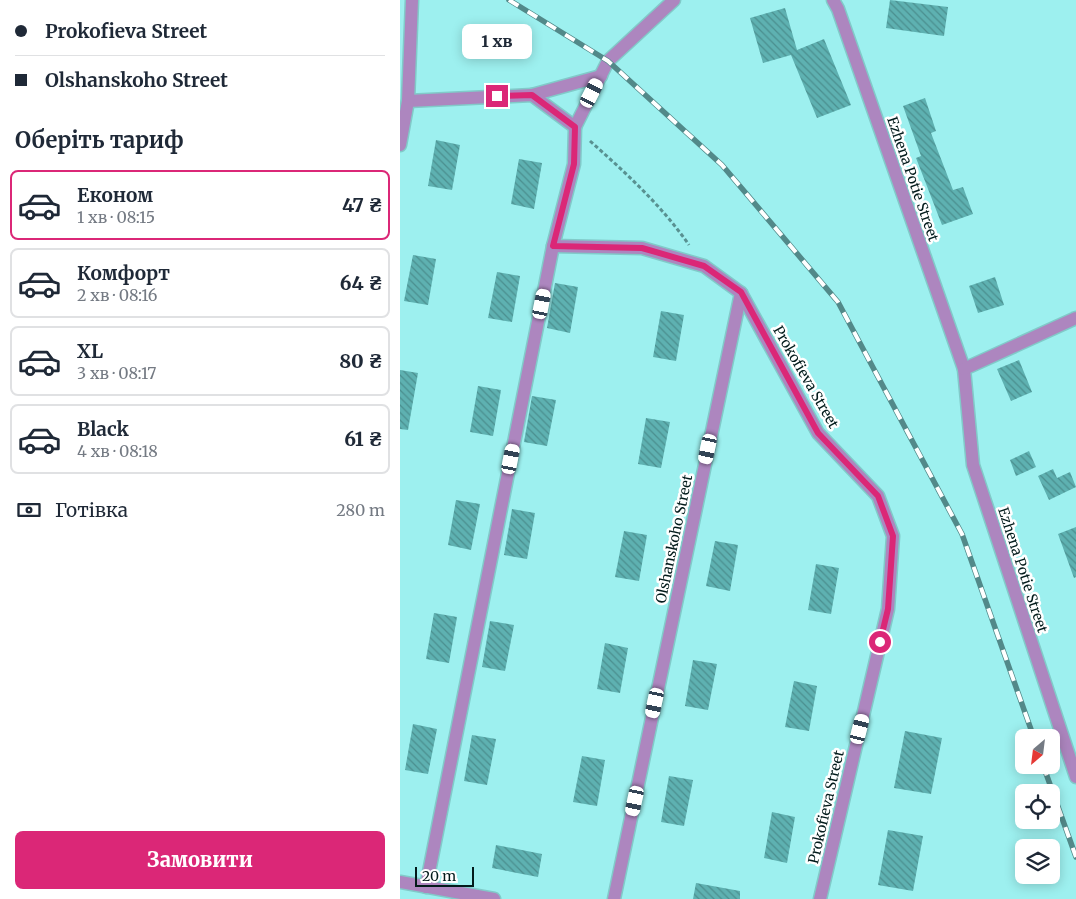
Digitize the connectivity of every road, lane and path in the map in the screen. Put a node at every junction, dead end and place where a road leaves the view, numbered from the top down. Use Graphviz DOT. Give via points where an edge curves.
graph roads {
  1 [pos="412,0"];
  2 [pos="674,0"];
  3 [pos="826,0"];
  4 [pos="835,4"];
  5 [pos="404,72"];
  6 [pos="601,76"];
  7 [pos="532,95"];
  8 [pos="408,101"];
  9 [pos="575,127"];
  10 [pos="400,144"];
  11 [pos="553,246"];
  12 [pos="704,266"];
  13 [pos="741,292"];
  14 [pos="1076,318"];
  15 [pos="964,369"];
  16 [pos="1076,777"];
  17 [pos="400,882"];
  18 [pos="426,887"];
  19 [pos="494,899"];
  20 [pos="614,899"];
  21 [pos="820,899"];
  1 -- 5 [label="street"];
  2 -- 6 [label="street" via="608,61"];
  3 -- 4 [label="street"];
  4 -- 15 [label="street, Ezhena Potie Street"];
  5 -- 8 [label="street"];
  6 -- 7 [label="street"];
  6 -- 9 [label="street"];
  7 -- 8 [label="street"];
  7 -- 9 [label="street"];
  8 -- 10 [label="street"];
  9 -- 11 [label="street" via="574,164"];
  9 -- 12 [label="path" via="625,172 677,228"];
  11 -- 12 [label="street" via="642,248"];
  11 -- 18 [label="street"];
  12 -- 13 [label="street"];
  13 -- 20 [label="street, Olshanskoho Street"];
  13 -- 21 [label="street, Prokofieva Street" via="818,433 878,496 893,536 888,609"];
  14 -- 15 [label="street"];
  15 -- 16 [label="street, Ezhena Potie Street" via="973,465"];
  17 -- 18 [label="street"];
  18 -- 19 [label="street"];
}
